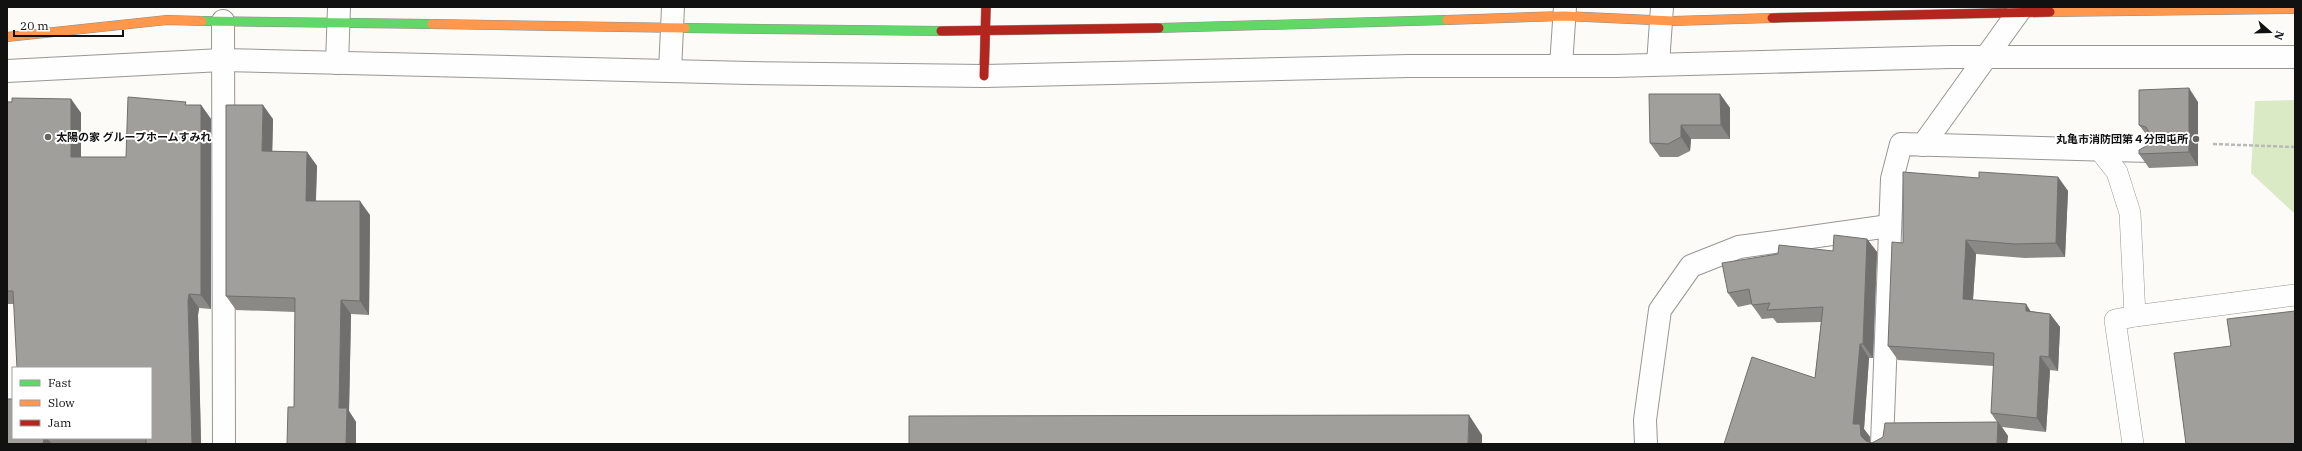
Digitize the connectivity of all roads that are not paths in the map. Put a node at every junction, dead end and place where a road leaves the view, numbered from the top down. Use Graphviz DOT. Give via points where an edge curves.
graph roads {
  1 [pos="986,7"];
  2 [pos="2021,9"];
  3 [pos="2295,9"];
  4 [pos="1564,12"];
  5 [pos="338,14"];
  6 [pos="1662,14"];
  7 [pos="672,17"];
  8 [pos="223,21"];
  9 [pos="985,32"];
  10 [pos="7,37"];
  11 [pos="1987,57"];
  12 [pos="2295,57"];
  13 [pos="222,60"];
  14 [pos="337,63"];
  15 [pos="1658,64"];
  16 [pos="1561,66"];
  17 [pos="7,71"];
  18 [pos="670,71"];
  19 [pos="984,76"];
  20 [pos="1923,145"];
  21 [pos="2099,149"];
  22 [pos="2149,151"];
  23 [pos="1889,226"];
  24 [pos="2295,295"];
  25 [pos="2135,316"];
  26 [pos="224,444"];
  27 [pos="1646,444"];
  28 [pos="1882,444"];
  29 [pos="2133,444"];
  1 -- 9 [label="street"];
  2 -- 3 [label="street"];
  2 -- 6 [label="street"];
  2 -- 11 [label="street"];
  4 -- 6 [label="street"];
  4 -- 9 [label="street" via="1233,27"];
  4 -- 16 [label="street"];
  5 -- 7 [label="street"];
  5 -- 8 [label="street"];
  5 -- 14 [label="street"];
  6 -- 15 [label="street"];
  7 -- 9 [label="street"];
  7 -- 18 [label="street"];
  8 -- 10 [label="street" via="168,20"];
  8 -- 13 [label="street"];
  9 -- 19 [label="street"];
  11 -- 12 [label="street"];
  11 -- 15 [label="street"];
  11 -- 20 [label="street"];
  13 -- 14 [label="street"];
  13 -- 17 [label="street"];
  13 -- 26 [label="street"];
  14 -- 18 [label="street"];
  15 -- 16 [label="street"];
  16 -- 19 [label="street" via="1409,66"];
  18 -- 19 [label="street"];
  20 -- 21 [label="street"];
  20 -- 23 [label="street" via="1901,144 1892,179"];
  21 -- 22 [label="street"];
  21 -- 25 [label="lane" via="2117,172 2130,213"];
  23 -- 27 [label="street" via="1739,247 1691,266 1660,310 1645,420"];
  23 -- 28 [label="street"];
  24 -- 25 [label="lane"];
  25 -- 29 [label="lane" via="2115,320"];
}
